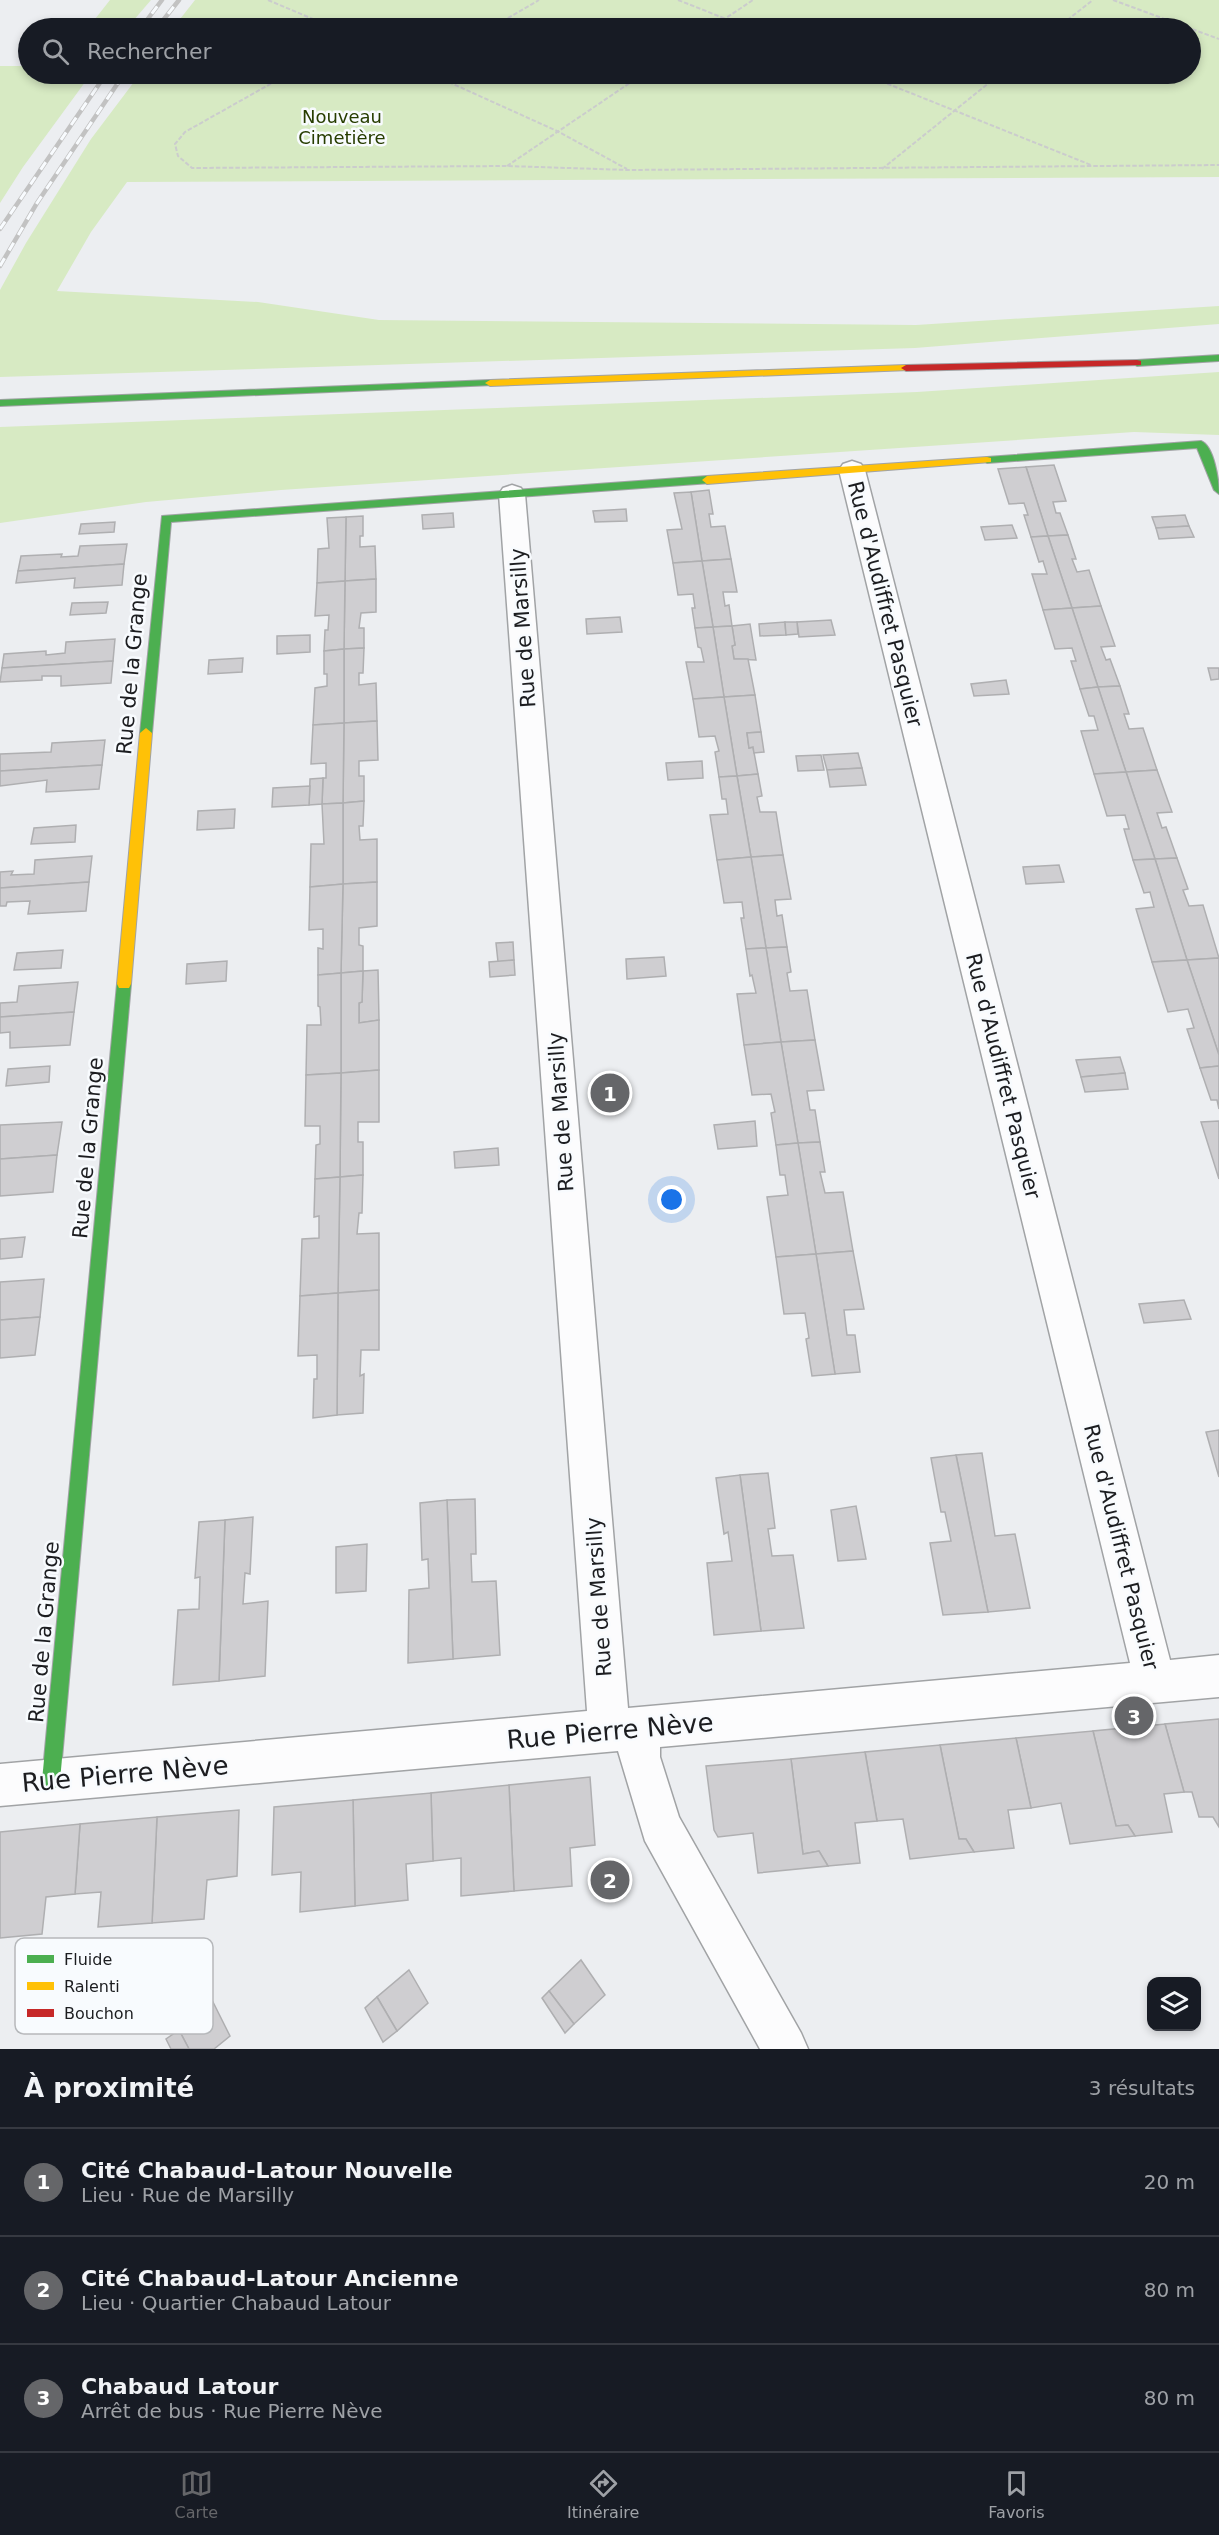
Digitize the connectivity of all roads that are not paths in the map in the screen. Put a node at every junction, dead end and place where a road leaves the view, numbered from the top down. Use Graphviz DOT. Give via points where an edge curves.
graph roads {
  1 [pos="1182,346"];
  2 [pos="1219,358"];
  3 [pos="898,368"];
  4 [pos="1,403"];
  5 [pos="852,470"];
  6 [pos="1219,490"];
  7 [pos="512,494"];
  8 [pos="1219,1676"];
  9 [pos="1155,1682"];
  10 [pos="623,1730"];
  11 [pos="51,1781"];
  12 [pos="0,1785"];
  13 [pos="785,2049"];
  1 -- 3 [label="street"];
  2 -- 3 [label="street"];
  3 -- 4 [label="street"];
  5 -- 6 [label="street" via="1201,444"];
  5 -- 7 [label="street"];
  5 -- 9 [label="street, Rue d'Audiffret Pasquier"];
  7 -- 10 [label="street, Rue de Marsilly"];
  7 -- 11 [label="street, Rue de la Grange" via="166,519"];
  8 -- 9 [label="street, Rue Pierre Nève"];
  9 -- 10 [label="street, Rue Pierre Nève"];
  10 -- 11 [label="street, Rue Pierre Nève"];
  10 -- 13 [label="street, Rue de Marsilly" via="639,1756 660,1826"];
  11 -- 12 [label="street, Rue Pierre Nève"];
}
